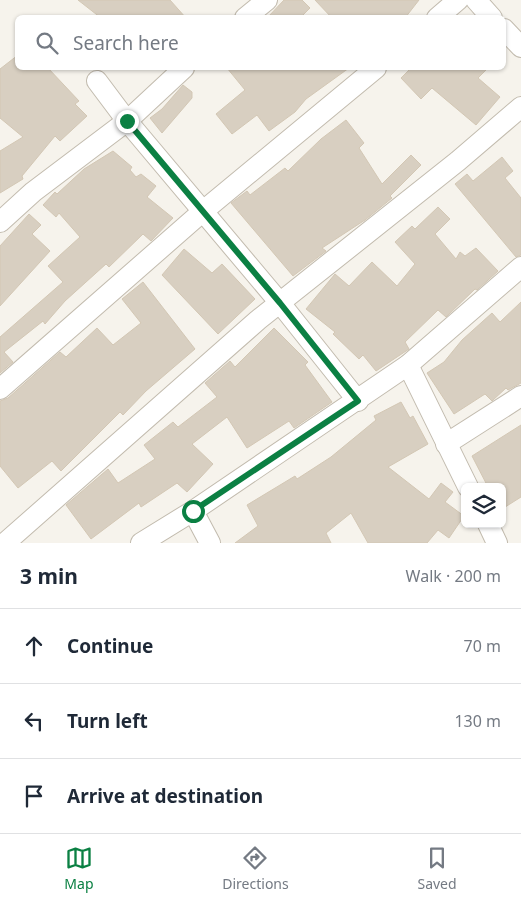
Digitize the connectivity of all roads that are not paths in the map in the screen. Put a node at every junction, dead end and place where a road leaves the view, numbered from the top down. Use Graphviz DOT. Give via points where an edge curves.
graph roads {
  1 [pos="267,0"];
  2 [pos="458,0"];
  3 [pos="476,0"];
  4 [pos="249,15"];
  5 [pos="440,15"];
  6 [pos="489,15"];
  7 [pos="506,31"];
  8 [pos="521,47"];
  9 [pos="182,70"];
  10 [pos="374,70"];
  11 [pos="97,81"];
  12 [pos="521,107"];
  13 [pos="127,121"];
  14 [pos="202,212"];
  15 [pos="0,222"];
  16 [pos="521,267"];
  17 [pos="280,303"];
  18 [pos="408,365"];
  19 [pos="0,389"];
  20 [pos="521,396"];
  21 [pos="358,401"];
  22 [pos="446,444"];
  23 [pos="466,483"];
  24 [pos="193,511"];
  25 [pos="490,528"];
  26 [pos="4,543"];
  27 [pos="141,543"];
  28 [pos="210,543"];
  29 [pos="498,543"];
  1 -- 4 [label="street"];
  2 -- 5 [label="street"];
  3 -- 6 [label="street"];
  7 -- 8 [label="street"];
  9 -- 13 [label="street"];
  10 -- 14 [label="street"];
  11 -- 13 [label="street"];
  12 -- 17 [label="street"];
  13 -- 14 [label="street"];
  13 -- 15 [label="street" via="33,192"];
  14 -- 17 [label="street"];
  14 -- 19 [label="street"];
  16 -- 18 [label="street"];
  17 -- 21 [label="street"];
  17 -- 26 [label="street"];
  18 -- 21 [label="street"];
  18 -- 22 [label="street"];
  20 -- 22 [label="street"];
  21 -- 24 [label="street"];
  22 -- 23 [label="street"];
  24 -- 27 [label="street"];
  24 -- 28 [label="street"];
  25 -- 29 [label="street"];
}
